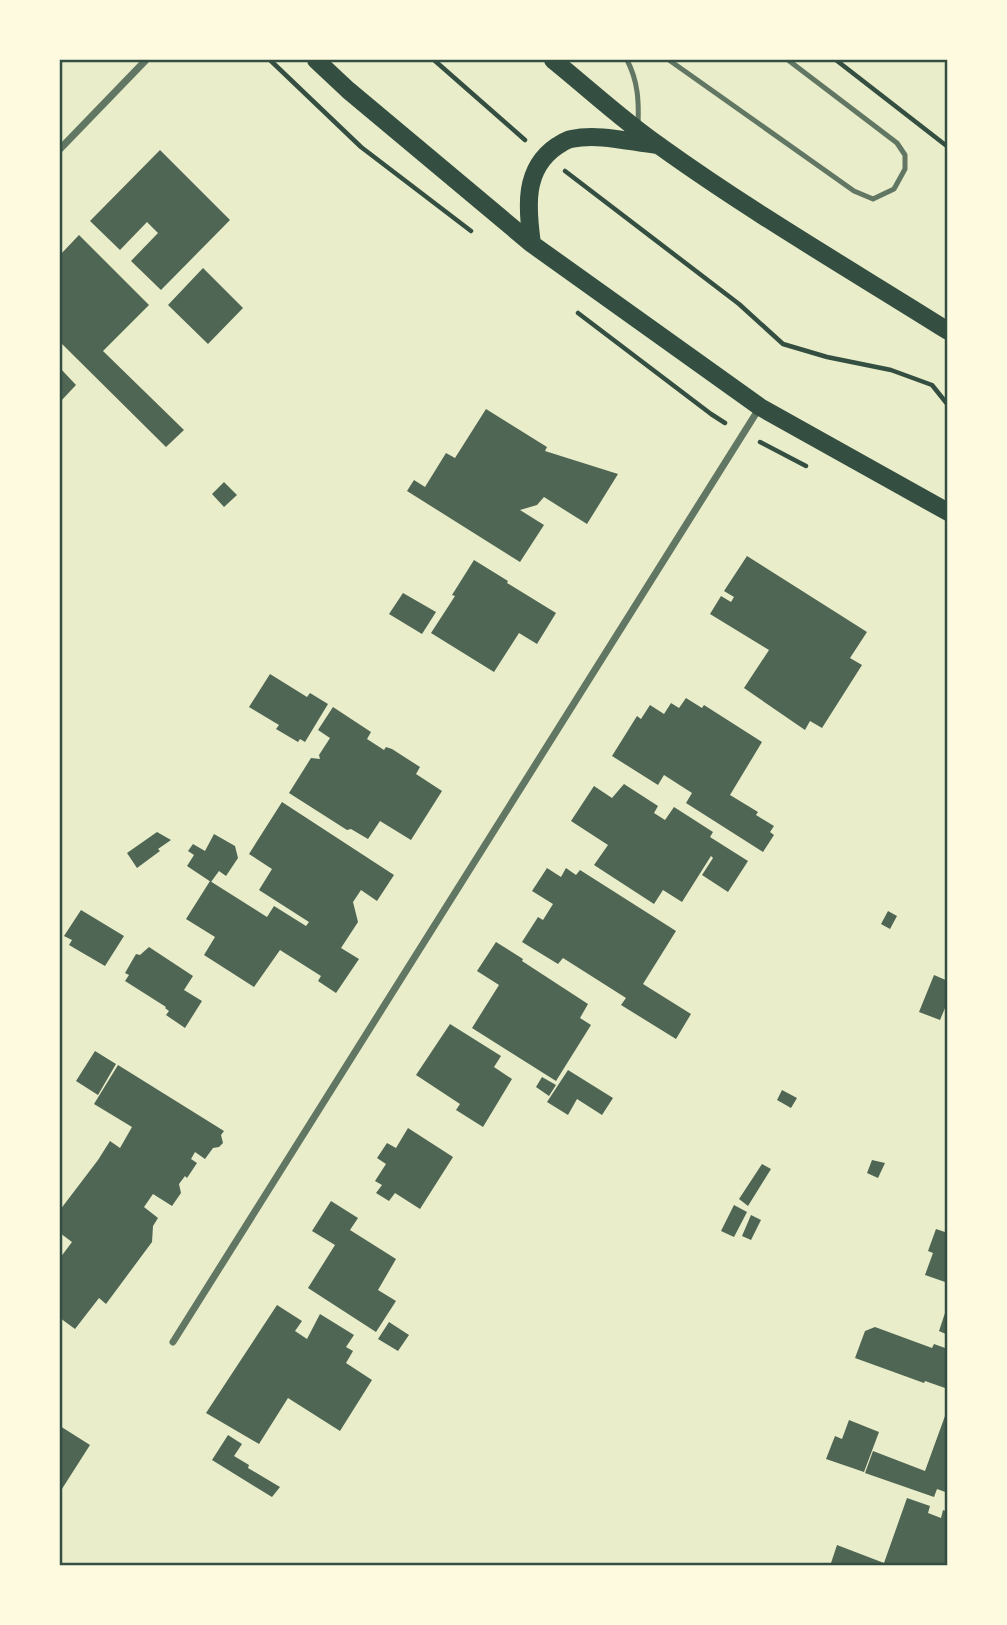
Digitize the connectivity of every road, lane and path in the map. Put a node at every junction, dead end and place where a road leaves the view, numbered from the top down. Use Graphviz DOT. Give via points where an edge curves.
graph roads {
  1 [pos="146,60"];
  2 [pos="316,60"];
  3 [pos="434,60"];
  4 [pos="553,60"];
  5 [pos="627,60"];
  6 [pos="669,60"];
  7 [pos="788,60"];
  8 [pos="836,60"];
  9 [pos="638,128"];
  10 [pos="657,145"];
  11 [pos="947,147"];
  12 [pos="60,149"];
  13 [pos="544,155"];
  14 [pos="532,244"];
  15 [pos="947,331"];
  16 [pos="947,405"];
  17 [pos="760,407"];
  18 [pos="947,512"];
  19 [pos="173,1342"];
  1 -- 12 [label="street"];
  2 -- 14 [label="main road"];
  3 -- 13 [label="path"];
  4 -- 9 [label="main road"];
  5 -- 9 [label="lane" via="639,99"];
  6 -- 7 [label="lane" via="854,191 873,199 894,189 905,169 905,155 897,143"];
  8 -- 11 [label="path"];
  9 -- 10 [label="main road"];
  10 -- 13 [label="main road" via="591,137 568,139"];
  10 -- 15 [label="main road"];
  13 -- 14 [label="main road" via="531,182"];
  13 -- 16 [label="path" via="739,304 783,344 891,370 932,385"];
  14 -- 17 [label="main road"];
  17 -- 18 [label="main road"];
  17 -- 19 [label="street"];
}
